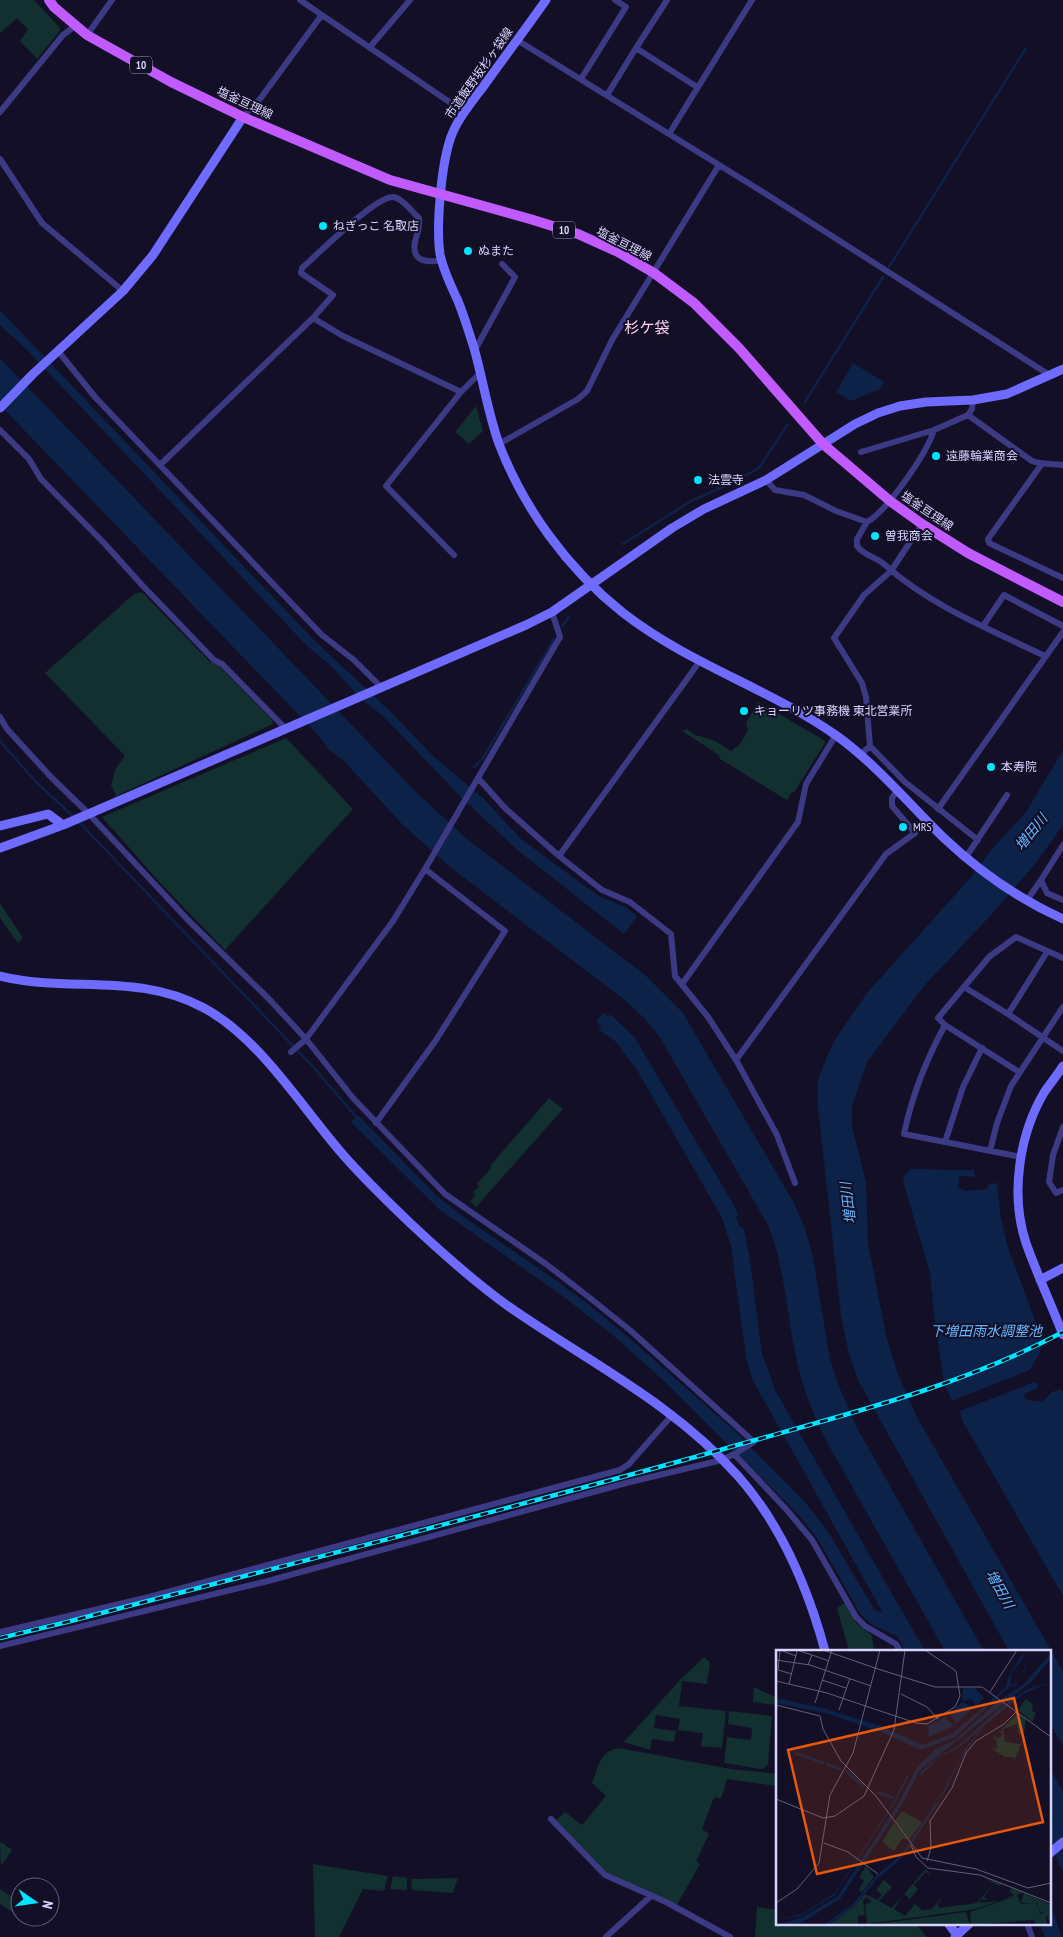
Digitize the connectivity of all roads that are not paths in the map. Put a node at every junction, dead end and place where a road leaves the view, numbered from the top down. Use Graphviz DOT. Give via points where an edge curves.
graph roads {
  1 [pos="49,0"];
  2 [pos="112,0"];
  3 [pos="300,0"];
  4 [pos="410,0"];
  5 [pos="546,0"];
  6 [pos="615,0"];
  7 [pos="667,0"];
  8 [pos="752,0"];
  9 [pos="321,16"];
  10 [pos="75,26"];
  11 [pos="87,36"];
  12 [pos="517,40"];
  13 [pos="370,48"];
  14 [pos="636,48"];
  15 [pos="581,79"];
  16 [pos="697,87"];
  17 [pos="607,95"];
  18 [pos="0,112"];
  19 [pos="464,112"];
  20 [pos="243,117"];
  21 [pos="668,134"];
  22 [pos="0,159"];
  23 [pos="720,165"];
  24 [pos="441,196"];
  25 [pos="442,260"];
  26 [pos="502,264"];
  27 [pos="654,273"];
  28 [pos="123,291"];
  29 [pos="313,318"];
  30 [pos="475,350"];
  31 [pos="57,352"];
  32 [pos="1063,369"];
  33 [pos="479,374"];
  34 [pos="1051,376"];
  35 [pos="461,392"];
  36 [pos="973,400"];
  37 [pos="0,408"];
  38 [pos="968,415"];
  39 [pos="0,430"];
  40 [pos="934,430"];
  41 [pos="499,444"];
  42 [pos="823,444"];
  43 [pos="861,452"];
  44 [pos="160,465"];
  45 [pos="1041,465"];
  46 [pos="1063,465"];
  47 [pos="766,480"];
  48 [pos="890,501"];
  49 [pos="867,522"];
  50 [pos="922,524"];
  51 [pos="454,555"];
  52 [pos="891,572"];
  53 [pos="1063,578"];
  54 [pos="589,584"];
  55 [pos="1063,602"];
  56 [pos="552,612"];
  57 [pos="983,626"];
  58 [pos="1063,626"];
  59 [pos="1063,632"];
  60 [pos="1045,656"];
  61 [pos="700,661"];
  62 [pos="379,688"];
  63 [pos="0,717"];
  64 [pos="286,729"];
  65 [pos="836,735"];
  66 [pos="870,746"];
  67 [pos="860,755"];
  68 [pos="477,779"];
  69 [pos="897,791"];
  70 [pos="1007,795"];
  71 [pos="938,809"];
  72 [pos="88,814"];
  73 [pos="67,823"];
  74 [pos="0,826"];
  75 [pos="978,840"];
  76 [pos="1063,845"];
  77 [pos="0,848"];
  78 [pos="559,856"];
  79 [pos="969,859"];
  80 [pos="425,870"];
  81 [pos="1041,880"];
  82 [pos="1024,898"];
  83 [pos="1063,900"];
  84 [pos="1063,919"];
  85 [pos="1047,952"];
  86 [pos="1063,958"];
  87 [pos="0,976"];
  88 [pos="682,984"];
  89 [pos="964,987"];
  90 [pos="1063,1006"];
  91 [pos="1008,1014"];
  92 [pos="945,1025"];
  93 [pos="1042,1037"];
  94 [pos="305,1041"];
  95 [pos="982,1048"];
  96 [pos="1063,1051"];
  97 [pos="291,1052"];
  98 [pos="736,1060"];
  99 [pos="1063,1066"];
  100 [pos="1019,1072"];
  101 [pos="376,1123"];
  102 [pos="1063,1127"];
  103 [pos="946,1142"];
  104 [pos="990,1151"];
  105 [pos="1021,1157"];
  106 [pos="795,1183"];
  107 [pos="1063,1190"];
  108 [pos="1063,1268"];
  109 [pos="1040,1280"];
  110 [pos="1063,1335"];
  111 [pos="673,1414"];
  112 [pos="735,1454"];
  113 [pos="722,1460"];
  114 [pos="0,1632"];
  115 [pos="0,1646"];
  116 [pos="825,1650"];
  117 [pos="899,1650"];
  118 [pos="551,1819"];
  119 [pos="1063,1842"];
  120 [pos="1050,1853"];
  121 [pos="651,1896"];
  122 [pos="949,1924"];
  123 [pos="969,1924"];
  124 [pos="1027,1924"];
  125 [pos="957,1936"];
  126 [pos="606,1937"];
  127 [pos="730,1937"];
  128 [pos="1032,1937"];
  1 -- 10 [label="main road, 塩釜亘理線 / 10"];
  2 -- 11 [label="street"];
  3 -- 9 [label="street"];
  4 -- 13 [label="street"];
  5 -- 12 [label="street, 市道飯野坂杉ヶ袋線"];
  6 -- 15 [label="street" via="626,7"];
  7 -- 14 [label="street"];
  8 -- 16 [label="street"];
  9 -- 13 [label="street"];
  9 -- 20 [label="street"];
  10 -- 11 [label="main road, 塩釜亘理線 / 10"];
  10 -- 18 [label="street" via="63,35"];
  11 -- 20 [label="main road, 塩釜亘理線 / 10"];
  12 -- 15 [label="street"];
  12 -- 19 [label="street, 市道飯野坂杉ヶ袋線"];
  13 -- 19 [label="street"];
  14 -- 16 [label="street"];
  14 -- 17 [label="street"];
  15 -- 17 [label="street"];
  16 -- 21 [label="street"];
  17 -- 21 [label="street"];
  19 -- 24 [label="street, 市道飯野坂杉ヶ袋線" via="450,139"];
  20 -- 24 [label="main road, 塩釜亘理線 / 10" via="390,180"];
  20 -- 28 [label="street" via="153,255"];
  21 -- 23 [label="street"];
  22 -- 28 [label="street" via="42,223"];
  23 -- 27 [label="street"];
  23 -- 34 [label="street"];
  24 -- 25 [label="street, 市道飯野坂杉ヶ袋線"];
  24 -- 27 [label="main road, 塩釜亘理線 / 10" via="578,234"];
  25 -- 29 [label="street" via="429,263 417,256 415,243 420,231 419,218 399,198 385,199 373,205 302,268 301,274 305,278 332,295"];
  25 -- 30 [label="street, 市道飯野坂杉ヶ袋線"];
  26 -- 30 [label="street" via="515,277"];
  27 -- 41 [label="street" via="612,340 587,391"];
  27 -- 42 [label="main road, 塩釜亘理線 / 10" via="717,325"];
  28 -- 31 [label="street"];
  29 -- 35 [label="street" via="343,336"];
  29 -- 44 [label="street"];
  30 -- 33 [label="street, 市道飯野坂杉ヶ袋線"];
  31 -- 37 [label="street"];
  31 -- 44 [label="street"];
  32 -- 34 [label="street"];
  33 -- 35 [label="street"];
  33 -- 41 [label="street, 市道飯野坂杉ヶ袋線"];
  34 -- 36 [label="street" via="1006,394"];
  35 -- 51 [label="street" via="386,486"];
  36 -- 38 [label="street"];
  36 -- 42 [label="street" via="926,402 878,412"];
  38 -- 40 [label="street"];
  38 -- 45 [label="street"];
  39 -- 64 [label="street" via="142,585"];
  40 -- 43 [label="street"];
  40 -- 48 [label="street" via="931,442"];
  41 -- 54 [label="street, 市道飯野坂杉ヶ袋線" via="521,492 546,531"];
  42 -- 47 [label="street"];
  42 -- 48 [label="main road, 塩釜亘理線 / 10"];
  44 -- 62 [label="street" via="316,628 354,660"];
  45 -- 46 [label="street" via="1051,462"];
  45 -- 53 [label="street" via="988,539 989,543"];
  47 -- 49 [label="street" via="775,490 804,494"];
  47 -- 54 [label="street" via="704,509"];
  48 -- 49 [label="street"];
  48 -- 50 [label="main road, 塩釜亘理線 / 10"];
  49 -- 52 [label="street" via="857,539 857,546"];
  50 -- 52 [label="street"];
  50 -- 55 [label="main road, 塩釜亘理線 / 10" via="968,553"];
  52 -- 57 [label="street" via="936,602"];
  52 -- 66 [label="street" via="864,595 834,638 862,683"];
  54 -- 56 [label="street"];
  54 -- 61 [label="street, 市道飯野坂杉ヶ袋線" via="641,626"];
  56 -- 62 [label="street"];
  56 -- 68 [label="street" via="560,637"];
  57 -- 58 [label="street" via="1004,595"];
  57 -- 60 [label="street"];
  59 -- 60 [label="street"];
  60 -- 71 [label="street"];
  61 -- 65 [label="street, 市道飯野坂杉ヶ袋線"];
  61 -- 78 [label="street"];
  62 -- 64 [label="street"];
  63 -- 72 [label="street" via="7,729"];
  64 -- 72 [label="street"];
  65 -- 67 [label="street, 市道飯野坂杉ヶ袋線"];
  65 -- 88 [label="street" via="806,784 798,822"];
  66 -- 67 [label="street"];
  66 -- 71 [label="street" via="905,782"];
  67 -- 69 [label="street, 市道飯野坂杉ヶ袋線"];
  68 -- 78 [label="street"];
  68 -- 80 [label="street"];
  69 -- 79 [label="street, 市道飯野坂杉ヶ袋線"];
  69 -- 98 [label="street" via="892,798 892,806 915,833 886,854"];
  70 -- 75 [label="street"];
  71 -- 75 [label="street"];
  72 -- 73 [label="street"];
  72 -- 94 [label="street" via="188,921 269,999"];
  73 -- 74 [label="street" via="48,814"];
  73 -- 77 [label="street"];
  75 -- 79 [label="street"];
  76 -- 81 [label="street"];
  78 -- 88 [label="street" via="602,890 630,902 671,934 675,976"];
  79 -- 82 [label="street, 市道飯野坂杉ヶ袋線"];
  80 -- 94 [label="street" via="393,921"];
  80 -- 101 [label="street" via="505,931 436,1040"];
  81 -- 82 [label="street"];
  81 -- 83 [label="street" via="1047,893"];
  82 -- 84 [label="street, 市道飯野坂杉ヶ袋線"];
  85 -- 86 [label="street"];
  85 -- 89 [label="street" via="1016,937 989,957"];
  85 -- 91 [label="street"];
  87 -- 111 [label="street" via="43,983 117,984 148,988 192,1002 219,1017 251,1045 340,1152 377,1191 451,1261 506,1304"];
  88 -- 98 [label="street"];
  89 -- 91 [label="street"];
  89 -- 92 [label="street" via="938,1018"];
  90 -- 93 [label="street"];
  91 -- 93 [label="street"];
  92 -- 95 [label="street"];
  92 -- 103 [label="street" via="922,1072 904,1134"];
  93 -- 96 [label="street"];
  93 -- 100 [label="street"];
  94 -- 97 [label="street"];
  94 -- 101 [label="street"];
  95 -- 100 [label="street"];
  95 -- 103 [label="street" via="963,1087"];
  98 -- 106 [label="street" via="778,1135"];
  99 -- 105 [label="street" via="1035,1112"];
  100 -- 104 [label="street" via="1003,1106"];
  101 -- 112 [label="street" via="445,1194 546,1264 631,1331 754,1442"];
  102 -- 107 [label="street" via="1053,1155 1049,1182 1056,1193"];
  103 -- 104 [label="street"];
  104 -- 105 [label="street"];
  105 -- 109 [label="street" via="1018,1206 1026,1242"];
  108 -- 109 [label="street"];
  109 -- 110 [label="street"];
  111 -- 113 [label="street"];
  111 -- 114 [label="street" via="620,1470 149,1597"];
  112 -- 113 [label="street"];
  112 -- 117 [label="street" via="812,1540 856,1617 896,1644"];
  113 -- 115 [label="street" via="259,1583"];
  113 -- 116 [label="street" via="763,1508 787,1549 816,1615"];
  118 -- 121 [label="street" via="605,1875"];
  119 -- 120 [label="street"];
  121 -- 126 [label="street"];
  121 -- 127 [label="street"];
  122 -- 125 [label="street"];
  123 -- 125 [label="street"];
  124 -- 128 [label="street"];
}
